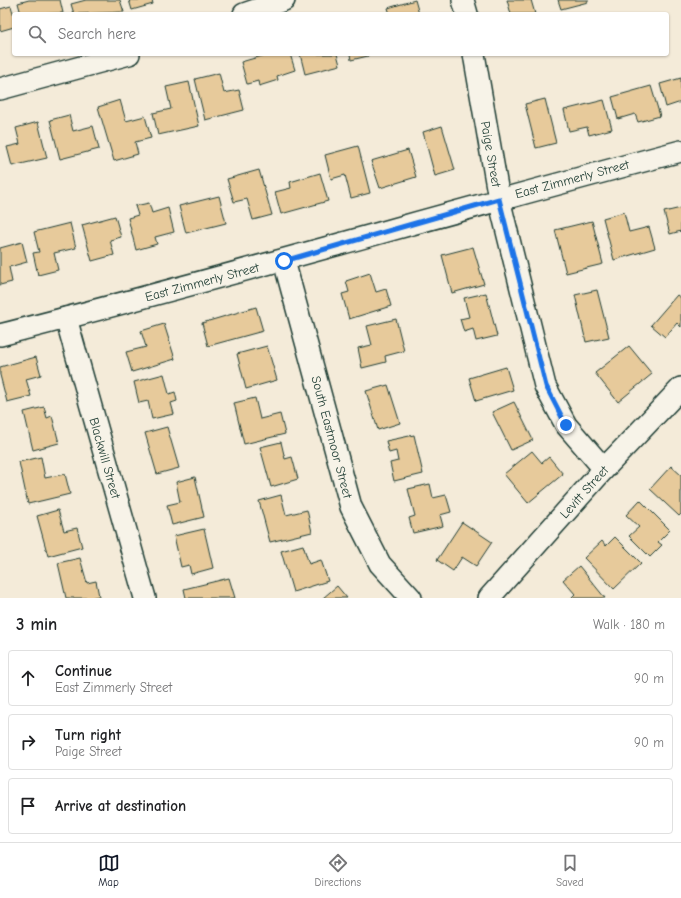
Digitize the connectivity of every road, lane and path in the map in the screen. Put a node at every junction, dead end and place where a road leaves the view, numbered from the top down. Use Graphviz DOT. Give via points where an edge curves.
graph roads {
  1 [pos="284,0"];
  2 [pos="463,0"];
  3 [pos="250,12"];
  4 [pos="466,12"];
  5 [pos="122,56"];
  6 [pos="474,56"];
  7 [pos="0,89"];
  8 [pos="681,151"];
  9 [pos="499,199"];
  10 [pos="284,261"];
  11 [pos="66,318"];
  12 [pos="0,335"];
  13 [pos="681,388"];
  14 [pos="604,469"];
  15 [pos="145,598"];
  16 [pos="411,598"];
  17 [pos="489,598"];
  1 -- 3 [label="street"];
  2 -- 4 [label="street"];
  5 -- 7 [label="street"];
  6 -- 9 [label="street, Paige Street"];
  8 -- 9 [label="street, East Zimmerly Street"];
  9 -- 10 [label="street, East Zimmerly Street"];
  9 -- 14 [label="street, Paige Street" via="546,386 566,425"];
  10 -- 11 [label="street, East Zimmerly Street"];
  10 -- 16 [label="street, South Eastmoor Street" via="351,507 380,564"];
  11 -- 12 [label="street, East Zimmerly Street"];
  11 -- 15 [label="street, Blackwill Street"];
  13 -- 14 [label="street, Levitt Street"];
  14 -- 17 [label="street, Levitt Street"];
}
